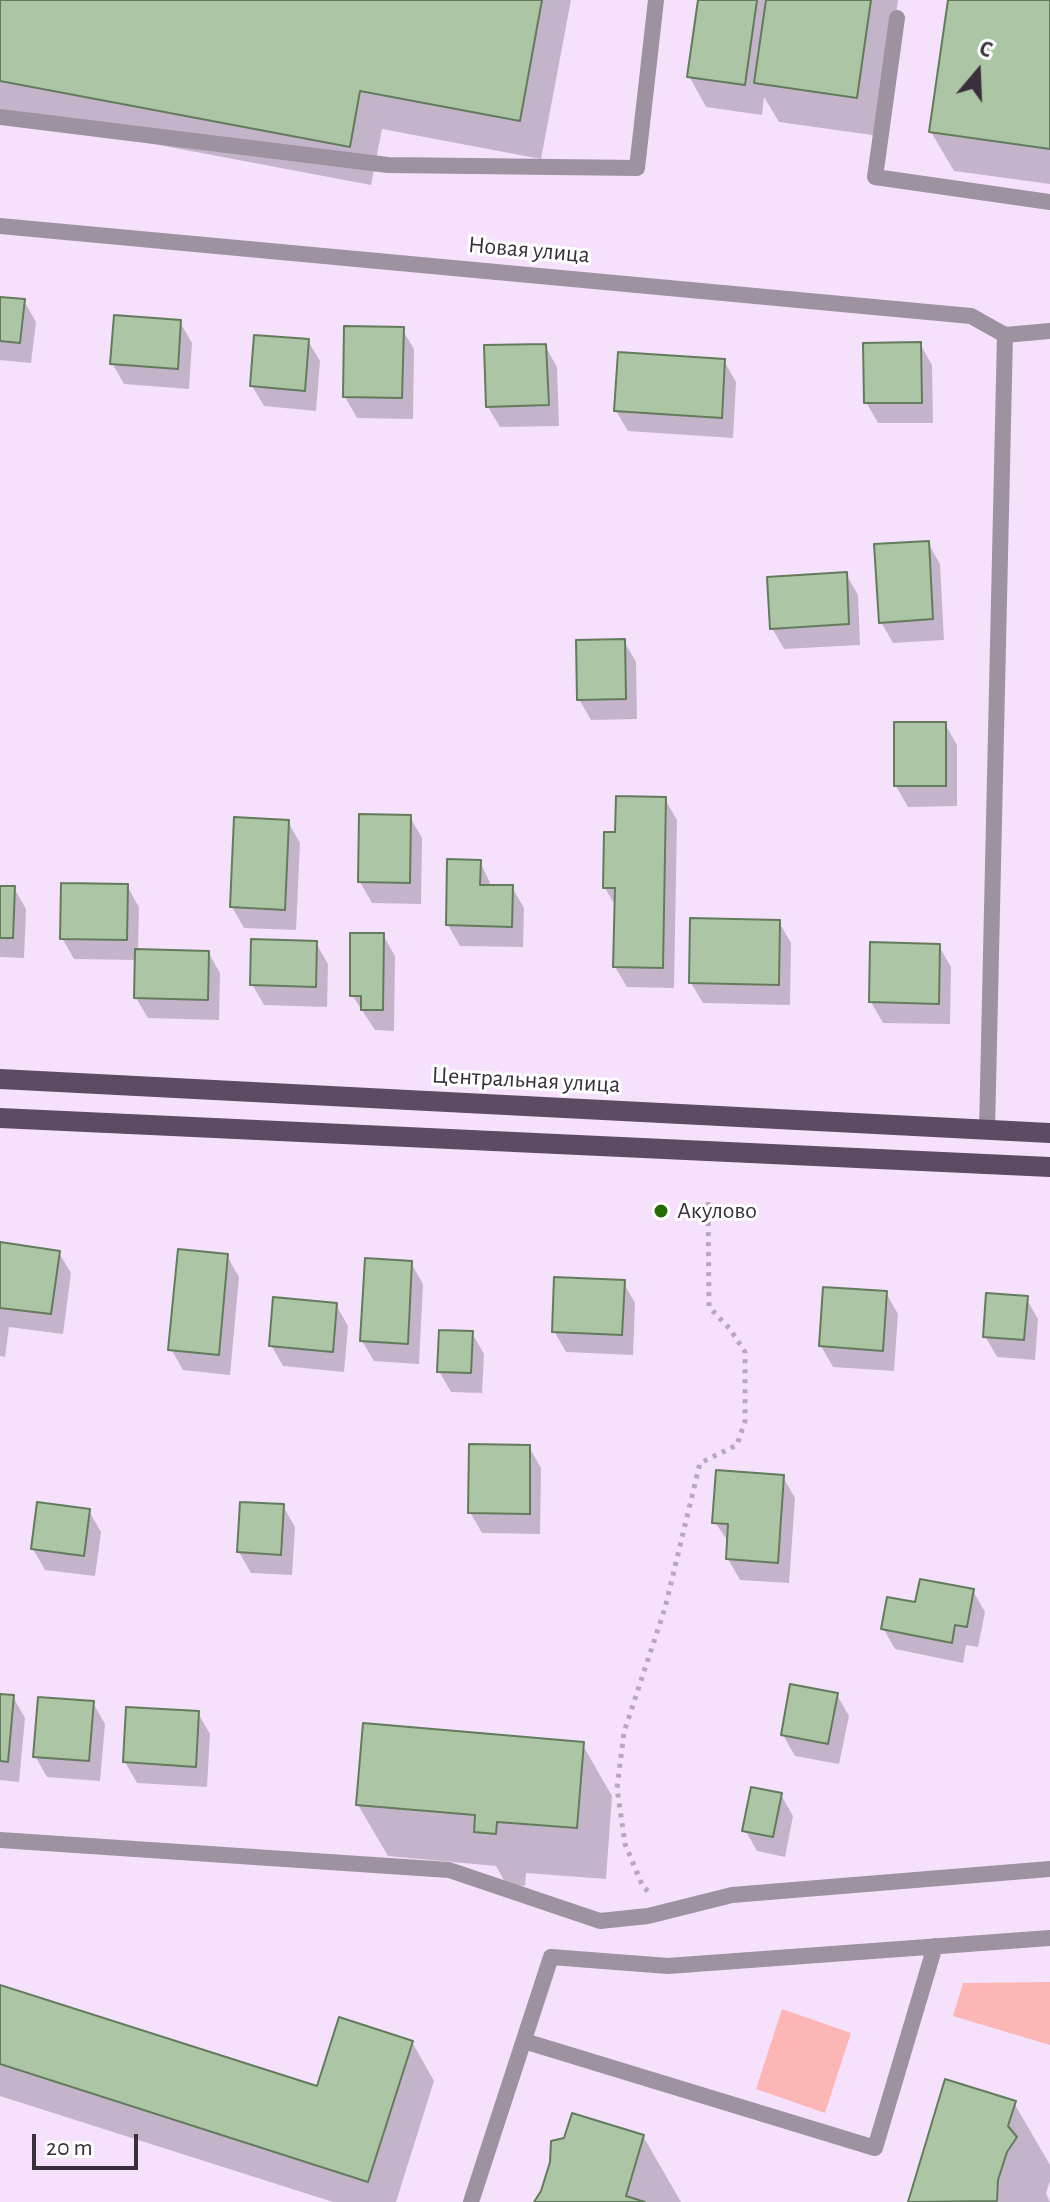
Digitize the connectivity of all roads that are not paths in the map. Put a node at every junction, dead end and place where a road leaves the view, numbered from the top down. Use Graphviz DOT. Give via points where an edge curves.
graph roads {
  1 [pos="656,0"];
  2 [pos="897,18"];
  3 [pos="0,117"];
  4 [pos="1050,202"];
  5 [pos="0,226"];
  6 [pos="1050,331"];
  7 [pos="1005,335"];
  8 [pos="0,1079"];
  9 [pos="0,1118"];
  10 [pos="987,1130"];
  11 [pos="1050,1133"];
  12 [pos="1050,1167"];
  13 [pos="0,1840"];
  14 [pos="1050,1869"];
  15 [pos="1050,1938"];
  16 [pos="935,1946"];
  17 [pos="524,2041"];
  18 [pos="471,2202"];
  1 -- 3 [label="street" via="637,168 388,165"];
  2 -- 4 [label="street" via="875,177"];
  5 -- 7 [label="street, Новая улица" via="971,316"];
  6 -- 7 [label="street"];
  7 -- 10 [label="street"];
  8 -- 10 [label="main road, Центральная улица"];
  9 -- 12 [label="main road"];
  10 -- 11 [label="main road, Центральная улица"];
  13 -- 14 [label="street" via="449,1870 600,1921 648,1916 732,1895"];
  15 -- 16 [label="street"];
  16 -- 17 [label="street" via="668,1966 551,1957"];
  16 -- 17 [label="street" via="875,2148"];
  17 -- 18 [label="street"];
}
